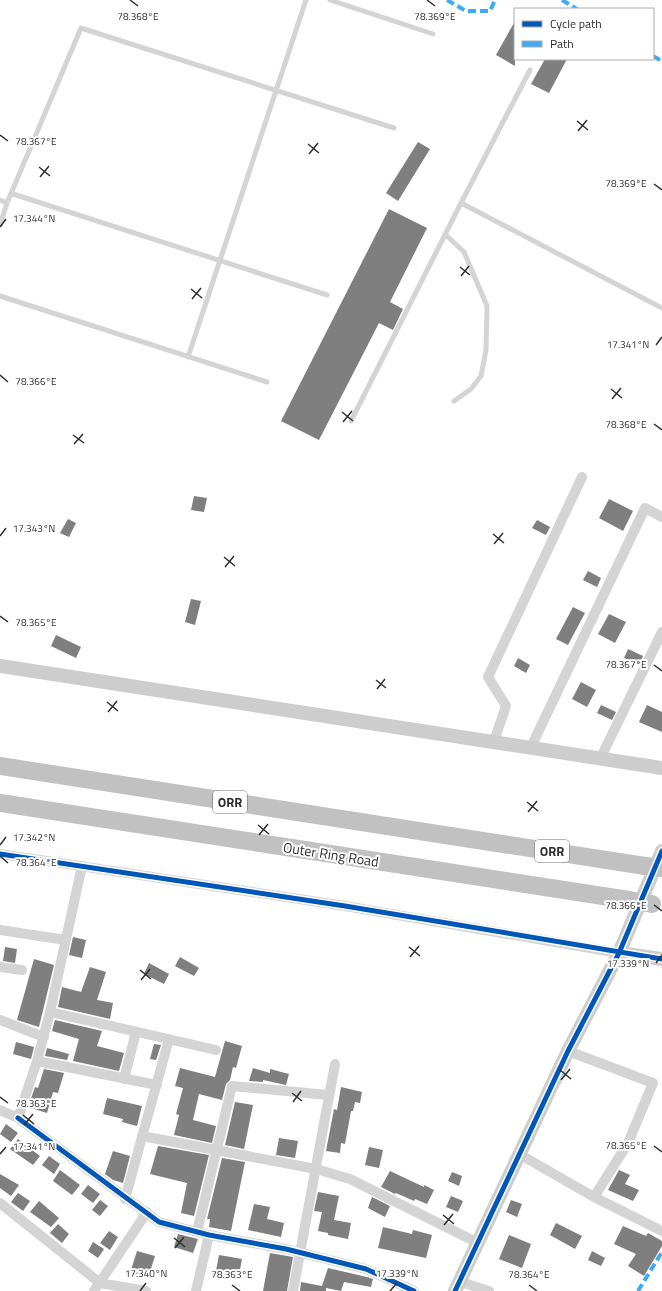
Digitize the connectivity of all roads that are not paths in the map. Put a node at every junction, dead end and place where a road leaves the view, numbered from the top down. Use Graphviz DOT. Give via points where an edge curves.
graph roads {
  1 [pos="306,0"];
  2 [pos="330,0"];
  3 [pos="433,34"];
  4 [pos="530,70"];
  5 [pos="276,90"];
  6 [pos="394,128"];
  7 [pos="13,194"];
  8 [pos="0,200"];
  9 [pos="7,203"];
  10 [pos="461,203"];
  11 [pos="0,225"];
  12 [pos="446,235"];
  13 [pos="220,261"];
  14 [pos="327,295"];
  15 [pos="0,296"];
  16 [pos="662,308"];
  17 [pos="188,356"];
  18 [pos="267,382"];
  19 [pos="454,401"];
  20 [pos="351,421"];
  21 [pos="582,477"];
  22 [pos="662,517"];
  23 [pos="662,632"];
  24 [pos="0,666"];
  25 [pos="494,741"];
  26 [pos="531,747"];
  27 [pos="601,757"];
  28 [pos="0,766"];
  29 [pos="662,768"];
  30 [pos="0,803"];
  31 [pos="662,851"];
  32 [pos="0,854"];
  33 [pos="82,866"];
  34 [pos="653,867"];
  35 [pos="657,904"];
  36 [pos="0,930"];
  37 [pos="66,940"];
  38 [pos="619,953"];
  39 [pos="662,959"];
  40 [pos="0,966"];
  41 [pos="22,970"];
  42 [pos="50,1012"];
  43 [pos="0,1020"];
  44 [pos="136,1032"];
  45 [pos="44,1037"];
  46 [pos="169,1039"];
  47 [pos="216,1050"];
  48 [pos="568,1051"];
  49 [pos="37,1061"];
  50 [pos="335,1064"];
  51 [pos="124,1079"];
  52 [pos="157,1085"];
  53 [pos="328,1095"];
  54 [pos="0,1110"];
  55 [pos="18,1118"];
  56 [pos="142,1136"];
  57 [pos="216,1150"];
  58 [pos="519,1154"];
  59 [pos="316,1169"];
  60 [pos="594,1197"];
  61 [pos="125,1199"];
  62 [pos="0,1203"];
  63 [pos="147,1212"];
  64 [pos="662,1231"];
  65 [pos="197,1232"];
  66 [pos="209,1234"];
  67 [pos="478,1243"];
  68 [pos="300,1252"];
  69 [pos="458,1286"];
  70 [pos="97,1287"];
  71 [pos="146,1291"];
  72 [pos="196,1291"];
  73 [pos="293,1291"];
  74 [pos="414,1291"];
  75 [pos="489,1291"];
  1 -- 5 [label="lane"];
  2 -- 3 [label="lane"];
  4 -- 10 [label="lane"];
  5 -- 6 [label="lane"];
  5 -- 7 [label="lane" via="81,28"];
  5 -- 13 [label="lane"];
  7 -- 9 [label="lane"];
  7 -- 13 [label="lane"];
  8 -- 9 [label="lane"];
  9 -- 11 [label="lane"];
  10 -- 12 [label="lane"];
  10 -- 16 [label="lane"];
  12 -- 19 [label="lane" via="464,252 487,306 486,350 481,376 471,389"];
  12 -- 20 [label="lane"];
  13 -- 14 [label="lane"];
  13 -- 17 [label="lane"];
  15 -- 17 [label="lane"];
  17 -- 18 [label="lane"];
  21 -- 25 [label="street" via="488,677 506,706"];
  22 -- 26 [label="street" via="645,508"];
  23 -- 27 [label="street"];
  24 -- 25 [label="main road"];
  25 -- 26 [label="main road"];
  26 -- 27 [label="main road"];
  27 -- 29 [label="main road"];
  28 -- 34 [label="highway, ORR"];
  30 -- 35 [label="highway, Outer Ring Road, bridge"];
  31 -- 38 [label="main road"];
  32 -- 33 [label="street"];
  33 -- 37 [label="street"];
  33 -- 38 [label="street" via="344,906"];
  36 -- 37 [label="street"];
  37 -- 42 [label="street"];
  38 -- 39 [label="main road"];
  38 -- 48 [label="main road"];
  40 -- 41 [label="street"];
  42 -- 44 [label="street"];
  42 -- 45 [label="street"];
  43 -- 45 [label="street"];
  44 -- 46 [label="street"];
  44 -- 51 [label="street"];
  45 -- 49 [label="street"];
  46 -- 47 [label="street"];
  46 -- 52 [label="street"];
  48 -- 58 [label="main road"];
  48 -- 60 [label="street" via="653,1083 628,1143"];
  49 -- 51 [label="street"];
  49 -- 55 [label="street"];
  50 -- 53 [label="street"];
  51 -- 52 [label="street"];
  52 -- 56 [label="street"];
  53 -- 57 [label="street" via="232,1086"];
  53 -- 59 [label="street"];
  54 -- 55 [label="street"];
  55 -- 61 [label="street"];
  56 -- 57 [label="street"];
  56 -- 61 [label="street"];
  57 -- 59 [label="street"];
  57 -- 65 [label="street"];
  58 -- 60 [label="street"];
  58 -- 67 [label="main road"];
  59 -- 67 [label="street" via="350,1178"];
  59 -- 68 [label="street"];
  60 -- 64 [label="street"];
  61 -- 63 [label="street"];
  62 -- 70 [label="street"];
  63 -- 65 [label="street" via="159,1222"];
  63 -- 70 [label="street"];
  65 -- 66 [label="street"];
  66 -- 68 [label="street"];
  66 -- 72 [label="street"];
  67 -- 69 [label="main road"];
  68 -- 73 [label="street"];
  68 -- 74 [label="street" via="366,1269"];
  69 -- 75 [label="street"];
  70 -- 71 [label="street"];
}
